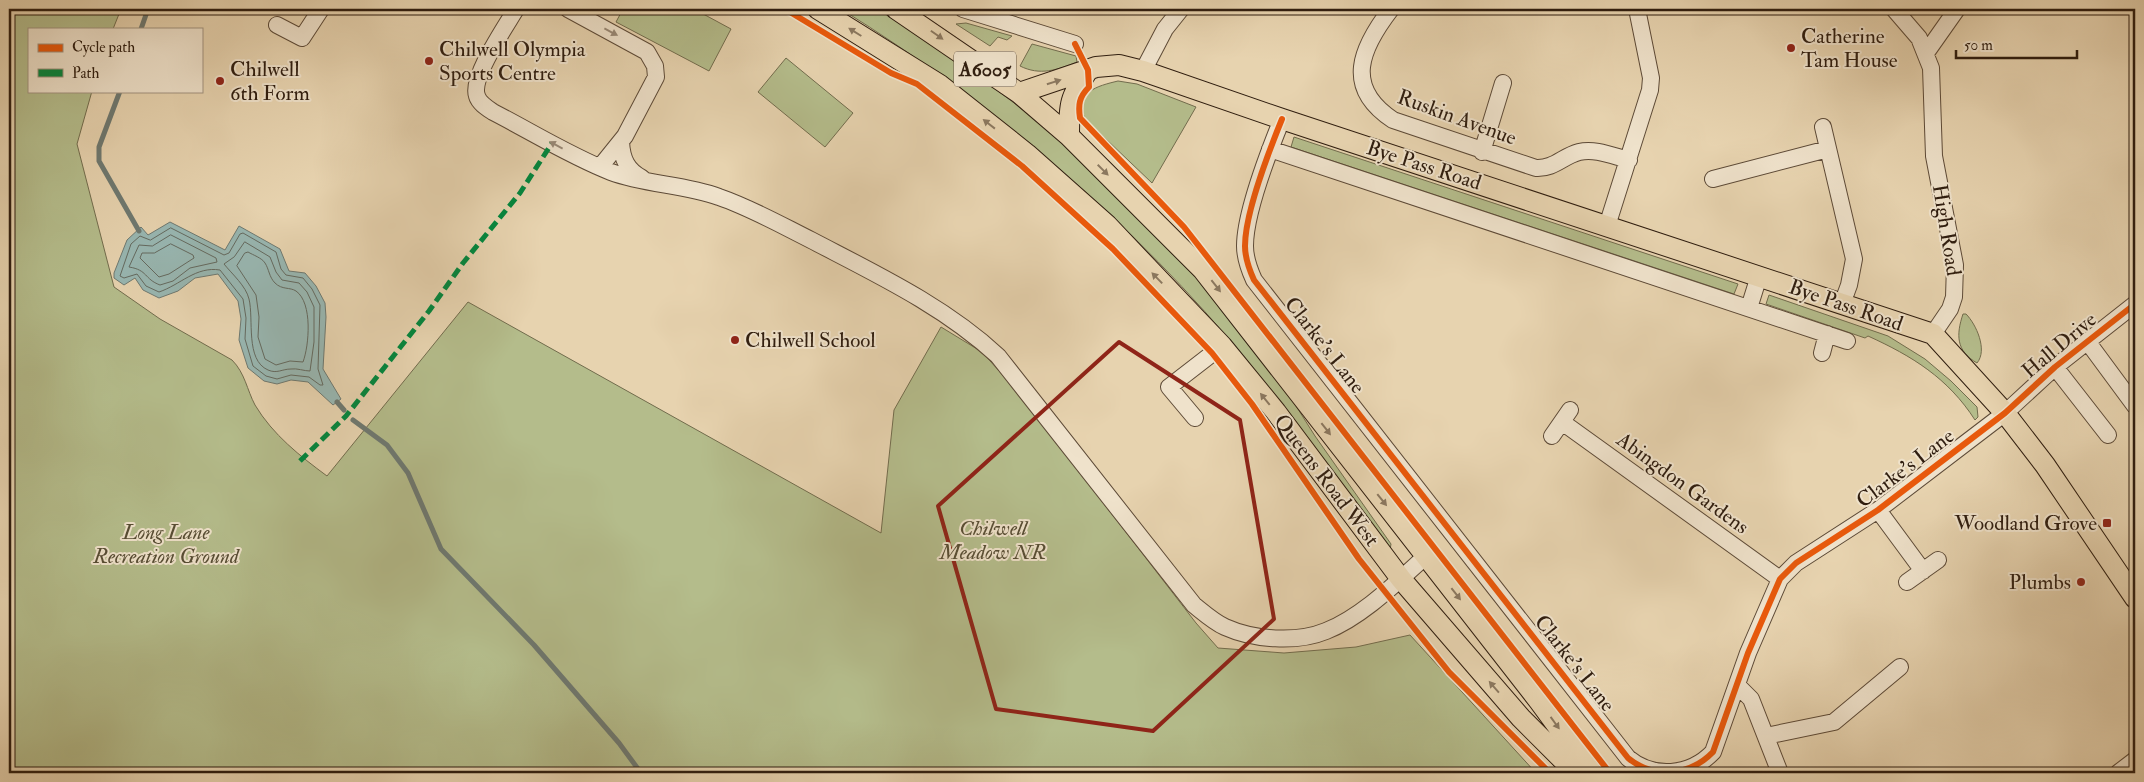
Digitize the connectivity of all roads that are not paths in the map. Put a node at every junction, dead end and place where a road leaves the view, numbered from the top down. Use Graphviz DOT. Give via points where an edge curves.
graph roads {
  1 [pos="321,9"];
  2 [pos="516,9"];
  3 [pos="568,9"];
  4 [pos="818,9"];
  5 [pos="896,9"];
  6 [pos="963,9"];
  7 [pos="1181,9"];
  8 [pos="1391,9"];
  9 [pos="1637,9"];
  10 [pos="1894,9"];
  11 [pos="1957,9"];
  12 [pos="985,12"];
  13 [pos="277,25"];
  14 [pos="1075,44"];
  15 [pos="1926,53"];
  16 [pos="1088,70"];
  17 [pos="1143,70"];
  18 [pos="1503,83"];
  19 [pos="1019,93"];
  20 [pos="1282,119"];
  21 [pos="1823,127"];
  22 [pos="1069,136"];
  23 [pos="621,142"];
  24 [pos="1270,149"];
  25 [pos="1828,149"];
  26 [pos="1482,152"];
  27 [pos="1629,160"];
  28 [pos="600,167"];
  29 [pos="1713,179"];
  30 [pos="654,184"];
  31 [pos="1607,226"];
  32 [pos="1759,276"];
  33 [pos="1842,304"];
  34 [pos="2134,307"];
  35 [pos="1749,308"];
  36 [pos="1827,334"];
  37 [pos="1933,334"];
  38 [pos="2086,340"];
  39 [pos="1847,341"];
  40 [pos="1222,346"];
  41 [pos="1822,353"];
  42 [pos="2055,366"];
  43 [pos="2135,406"];
  44 [pos="2005,413"];
  45 [pos="1195,418"];
  46 [pos="2108,435"];
  47 [pos="1552,436"];
  48 [pos="1878,510"];
  49 [pos="1426,556"];
  50 [pos="1938,560"];
  51 [pos="1922,571"];
  52 [pos="1401,579"];
  53 [pos="1780,579"];
  54 [pos="1907,582"];
  55 [pos="2135,598"];
  56 [pos="1900,667"];
  57 [pos="1737,685"];
  58 [pos="1766,736"];
  59 [pos="2135,760"];
  60 [pos="1576,773"];
  61 [pos="1592,773"];
  62 [pos="1780,773"];
  63 [pos="2118,773"];
  1 -- 13 [label="street" via="302,38"];
  28 -- 2 [label="street, one-way" via="493,112 477,97 477,81"];
  3 -- 23 [label="street, one-way" via="648,52 655,66 656,77"];
  40 -- 4 [label="main road, Queens Road West / A6005, one-way" via="1107,225 1027,154 940,85"];
  5 -- 19 [label="main road, A6005, one-way"];
  6 -- 12 [label="street"];
  7 -- 17 [label="street" via="1165,29"];
  8 -- 26 [label="street, Ruskin Avenue" via="1372,34 1364,55 1362,79 1372,102 1393,120"];
  9 -- 27 [label="street" via="1651,78"];
  10 -- 15 [label="street, High Road" via="1919,38"];
  11 -- 15 [label="street"];
  12 -- 14 [label="street"];
  15 -- 37 [label="street, High Road" via="1932,79 1934,156 1956,278 1950,308"];
  16 -- 17 [label="main road, Bye Pass Road" via="1119,65"];
  19 -- 16 [label="main road, Bye Pass Road, one-way"];
  16 -- 22 [label="main road" via="1069,105"];
  17 -- 20 [label="main road, Bye Pass Road"];
  18 -- 26 [label="street"];
  19 -- 22 [label="main road, A6005"];
  20 -- 24 [label="street, Clarke's Lane"];
  20 -- 31 [label="main road, Bye Pass Road"];
  21 -- 25 [label="street"];
  22 -- 49 [label="main road, Queens Road West / A6005, one-way" via="1203,270"];
  23 -- 28 [label="street"];
  23 -- 30 [label="street" via="624,162 634,174"];
  24 -- 35 [label="street, Bye Pass Road"];
  24 -- 57 [label="street, Clarke's Lane" via="1245,245 1254,280 1628,758 1658,773 1682,770 1707,759 1713,752"];
  25 -- 29 [label="street"];
  25 -- 33 [label="street" via="1854,259"];
  26 -- 27 [label="street, Ruskin Avenue" via="1536,168 1558,164 1572,154 1584,151"];
  27 -- 31 [label="street"];
  28 -- 30 [label="street"];
  30 -- 52 [label="street" via="718,196 768,217 892,283 980,339 998,356 1194,605 1224,627 1266,637 1290,638 1325,632 1344,622"];
  31 -- 32 [label="main road, Bye Pass Road"];
  32 -- 33 [label="main road, Bye Pass Road"];
  32 -- 35 [label="street"];
  33 -- 37 [label="main road, Bye Pass Road"];
  34 -- 38 [label="street, Hall Drive"];
  35 -- 36 [label="street, Bye Pass Road"];
  36 -- 39 [label="street, Bye Pass Road"];
  36 -- 41 [label="street, Bye Pass Road"];
  37 -- 44 [label="main road"];
  38 -- 42 [label="street, Hall Drive"];
  38 -- 43 [label="street"];
  40 -- 45 [label="street" via="1168,387"];
  52 -- 40 [label="main road, Queens Road West / A6005, one-way" via="1276,412"];
  42 -- 44 [label="street, Hall Drive"];
  42 -- 46 [label="street"];
  44 -- 48 [label="street, Clarke's Lane"];
  44 -- 55 [label="main road" via="2050,472"];
  47 -- 53 [label="street, Abingdon Gardens" via="1566,416"];
  48 -- 51 [label="street"];
  48 -- 53 [label="street, Clarke's Lane" via="1796,563"];
  49 -- 52 [label="street"];
  49 -- 61 [label="main road, Queens Road West / A6005, one-way"];
  50 -- 51 [label="street"];
  51 -- 54 [label="street"];
  60 -- 52 [label="main road, Queens Road West / A6005, one-way" via="1521,718"];
  53 -- 57 [label="street, Clarke's Lane"];
  56 -- 58 [label="street" via="1834,722"];
  57 -- 58 [label="street" via="1752,699"];
  58 -- 62 [label="street"];
  59 -- 63 [label="street"];
}
